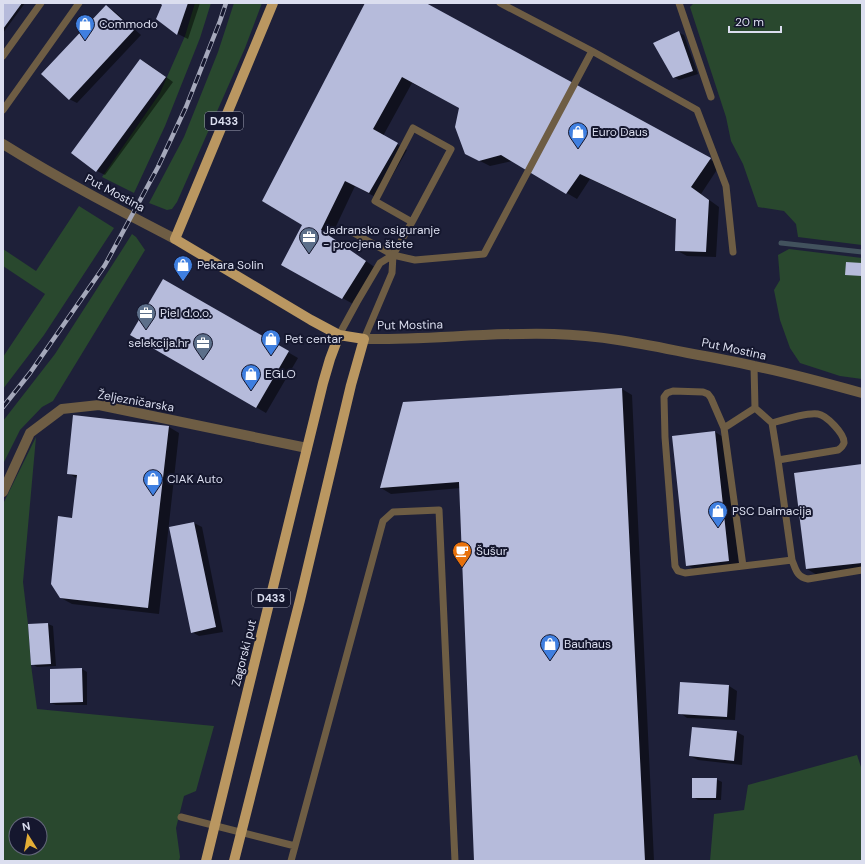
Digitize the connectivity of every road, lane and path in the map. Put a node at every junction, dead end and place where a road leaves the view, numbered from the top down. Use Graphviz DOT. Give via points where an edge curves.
graph roads {
  1 [pos="41,3"];
  2 [pos="79,3"];
  3 [pos="273,3"];
  4 [pos="500,3"];
  5 [pos="679,3"];
  6 [pos="592,51"];
  7 [pos="3,56"];
  8 [pos="711,97"];
  9 [pos="3,110"];
  10 [pos="3,144"];
  11 [pos="412,222"];
  12 [pos="352,232"];
  13 [pos="175,239"];
  14 [pos="733,252"];
  15 [pos="393,255"];
  16 [pos="339,336"];
  17 [pos="364,339"];
  18 [pos="754,366"];
  19 [pos="862,393"];
  20 [pos="754,408"];
  21 [pos="772,423"];
  22 [pos="724,428"];
  23 [pos="307,448"];
  24 [pos="778,460"];
  25 [pos="3,492"];
  26 [pos="792,560"];
  27 [pos="743,566"];
  28 [pos="862,570"];
  29 [pos="180,817"];
  30 [pos="215,826"];
  31 [pos="242,832"];
  32 [pos="295,846"];
  33 [pos="206,861"];
  34 [pos="234,861"];
  35 [pos="291,861"];
  36 [pos="455,861"];
  1 -- 7 [label="lane"];
  2 -- 9 [label="lane"];
  3 -- 13 [label="main road, D433"];
  4 -- 6 [label="lane"];
  5 -- 8 [label="lane"];
  6 -- 14 [label="lane" via="697,110 726,186"];
  6 -- 15 [label="lane" via="484,254 415,260"];
  10 -- 13 [label="street, Put Mostina" via="107,204"];
  11 -- 11 [label="lane" via="375,201 413,128 451,150"];
  11 -- 15 [label="lane"];
  12 -- 15 [label="lane"];
  13 -- 16 [label="main road, Put Mostina"];
  15 -- 16 [label="lane" via="380,263"];
  15 -- 17 [label="lane" via="392,273"];
  16 -- 17 [label="main road, Put Mostina"];
  16 -- 23 [label="main road, Zagorski put / D433" via="330,359"];
  17 -- 18 [label="street, Put Mostina" via="554,334 597,337 648,345"];
  17 -- 31 [label="main road, D433"];
  18 -- 19 [label="street, Put Mostina"];
  18 -- 20 [label="lane"];
  20 -- 21 [label="lane"];
  20 -- 22 [label="lane"];
  21 -- 24 [label="lane"];
  21 -- 24 [label="lane" via="819,414 828,419 842,434 844,442 838,450"];
  22 -- 27 [label="lane"];
  22 -- 27 [label="lane" via="708,394 673,391 664,397 675,566 678,571 685,573"];
  23 -- 25 [label="street, Željezničarska" via="99,405 62,409 30,433"];
  23 -- 30 [label="main road, Zagorski put / D433"];
  24 -- 26 [label="lane"];
  26 -- 27 [label="lane"];
  26 -- 28 [label="lane" via="797,573 808,579"];
  29 -- 30 [label="lane"];
  30 -- 31 [label="lane"];
  30 -- 33 [label="main road, Zagorski put / D433"];
  31 -- 32 [label="lane"];
  31 -- 34 [label="main road, D433"];
  32 -- 35 [label="lane"];
  32 -- 36 [label="lane" via="383,521 393,512 439,510"];
}
